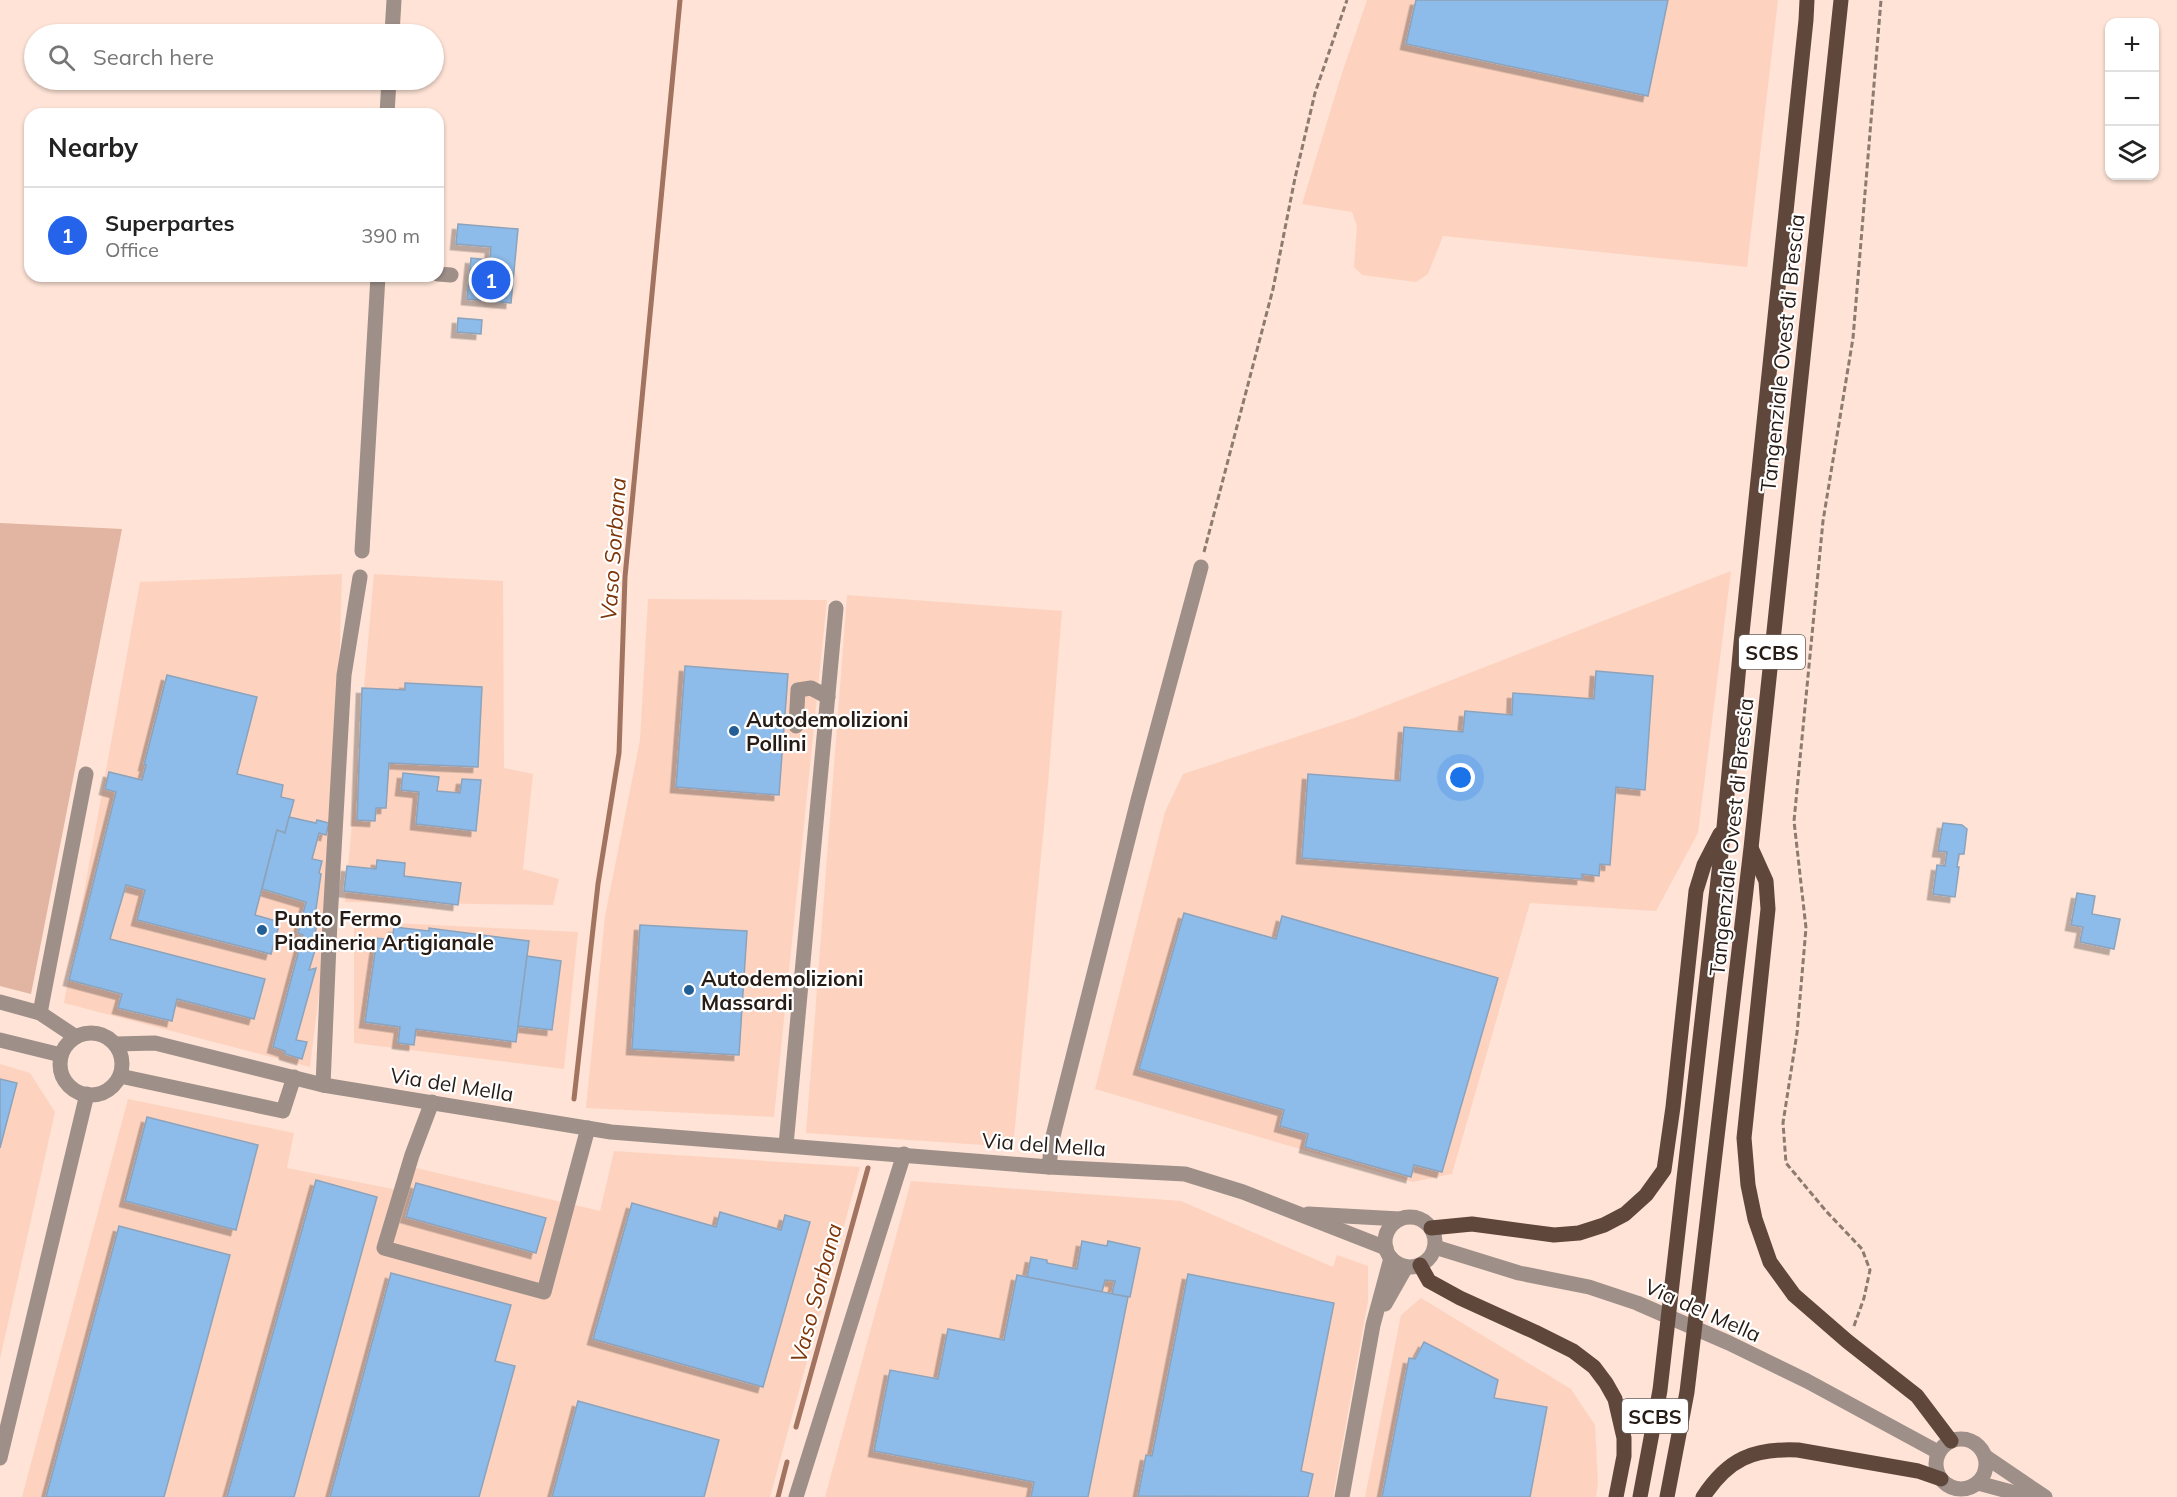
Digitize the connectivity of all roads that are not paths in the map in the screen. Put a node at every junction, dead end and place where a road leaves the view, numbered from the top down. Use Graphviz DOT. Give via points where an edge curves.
graph roads {
  1 [pos="394,0"];
  2 [pos="1807,0"];
  3 [pos="1840,0"];
  4 [pos="393,24"];
  5 [pos="388,90"];
  6 [pos="387,108"];
  7 [pos="378,282"];
  8 [pos="362,551"];
  9 [pos="1201,567"];
  10 [pos="360,577"];
  11 [pos="836,608"];
  12 [pos="828,697"];
  13 [pos="796,726"];
  14 [pos="86,774"];
  15 [pos="1724,826"];
  16 [pos="1751,848"];
  17 [pos="0,1002"];
  18 [pos="40,1013"];
  19 [pos="76,1037"];
  20 [pos="0,1040"];
  21 [pos="116,1044"];
  22 [pos="61,1055"];
  23 [pos="120,1077"];
  24 [pos="294,1077"];
  25 [pos="323,1084"];
  26 [pos="87,1094"];
  27 [pos="432,1102"];
  28 [pos="588,1128"];
  29 [pos="786,1145"];
  30 [pos="904,1154"];
  31 [pos="1049,1167"];
  32 [pos="1293,1213"];
  33 [pos="1400,1219"];
  34 [pos="1431,1228"];
  35 [pos="1436,1247"];
  36 [pos="1388,1253"];
  37 [pos="1413,1266"];
  38 [pos="1373,1325"];
  39 [pos="1951,1441"];
  40 [pos="1938,1452"];
  41 [pos="1986,1457"];
  42 [pos="0,1458"];
  43 [pos="1941,1479"];
  44 [pos="1978,1483"];
  45 [pos="796,1497"];
  46 [pos="1342,1497"];
  47 [pos="1616,1497"];
  48 [pos="1640,1497"];
  49 [pos="1667,1497"];
  50 [pos="1703,1497"];
  51 [pos="2030,1497"];
  52 [pos="2045,1497"];
  1 -- 4 [label="street"];
  2 -- 15 [label="main road, Tangenziale Ovest di Brescia / SCBS"];
  3 -- 16 [label="main road, Tangenziale Ovest di Brescia / SCBS"];
  5 -- 6 [label="street"];
  7 -- 8 [label="street"];
  9 -- 31 [label="street" via="1138,800 1052,1140"];
  10 -- 25 [label="street" via="344,675"];
  11 -- 12 [label="street"];
  12 -- 13 [label="street" via="811,688 798,690"];
  12 -- 29 [label="street"];
  14 -- 18 [label="street"];
  15 -- 34 [label="main road" via="1696,891 1664,1170 1646,1195 1625,1214 1579,1233 1554,1235 1472,1224"];
  15 -- 48 [label="main road, Tangenziale Ovest di Brescia / SCBS" via="1660,1390"];
  16 -- 39 [label="main road" via="1766,881 1767,909 1744,1138 1755,1220 1770,1262 1794,1295 1917,1396"];
  16 -- 49 [label="main road, Tangenziale Ovest di Brescia / SCBS" via="1687,1392"];
  17 -- 18 [label="street"];
  18 -- 19 [label="street"];
  19 -- 21 [label="street" via="97,1033"];
  19 -- 22 [label="street"];
  20 -- 22 [label="street"];
  21 -- 23 [label="street" via="122,1060"];
  21 -- 24 [label="street, Via del Mella" via="155,1043"];
  22 -- 26 [label="street" via="65,1080 78,1092"];
  23 -- 24 [label="street" via="283,1111"];
  23 -- 26 [label="street" via="106,1091"];
  24 -- 25 [label="street, Via del Mella"];
  25 -- 27 [label="street, Via del Mella"];
  26 -- 42 [label="street"];
  27 -- 28 [label="street, Via del Mella"];
  27 -- 28 [label="street" via="384,1248 544,1292"];
  28 -- 29 [label="street, Via del Mella"];
  29 -- 30 [label="street, Via del Mella"];
  30 -- 31 [label="street, Via del Mella"];
  30 -- 45 [label="street"];
  31 -- 32 [label="street, Via del Mella" via="1185,1174"];
  32 -- 33 [label="street, Via del Mella"];
  32 -- 36 [label="street, Via del Mella"];
  33 -- 34 [label="street" via="1417,1218"];
  33 -- 36 [label="street" via="1388,1231"];
  34 -- 35 [label="street"];
  35 -- 37 [label="street" via="1428,1261"];
  35 -- 40 [label="street, Via del Mella" via="1637,1303 1807,1381"];
  36 -- 37 [label="street"];
  36 -- 38 [label="street"];
  37 -- 38 [label="street"];
  37 -- 47 [label="main road" via="1429,1281 1573,1351 1594,1367 1615,1399 1624,1438"];
  38 -- 46 [label="street"];
  39 -- 40 [label="street"];
  39 -- 41 [label="street" via="1968,1439"];
  40 -- 43 [label="street" via="1936,1466"];
  41 -- 44 [label="street" via="1985,1471"];
  41 -- 52 [label="street"];
  43 -- 44 [label="street" via="1955,1488"];
  43 -- 50 [label="main road" via="1918,1471 1779,1449 1740,1459 1724,1470"];
  44 -- 51 [label="street"];
}
